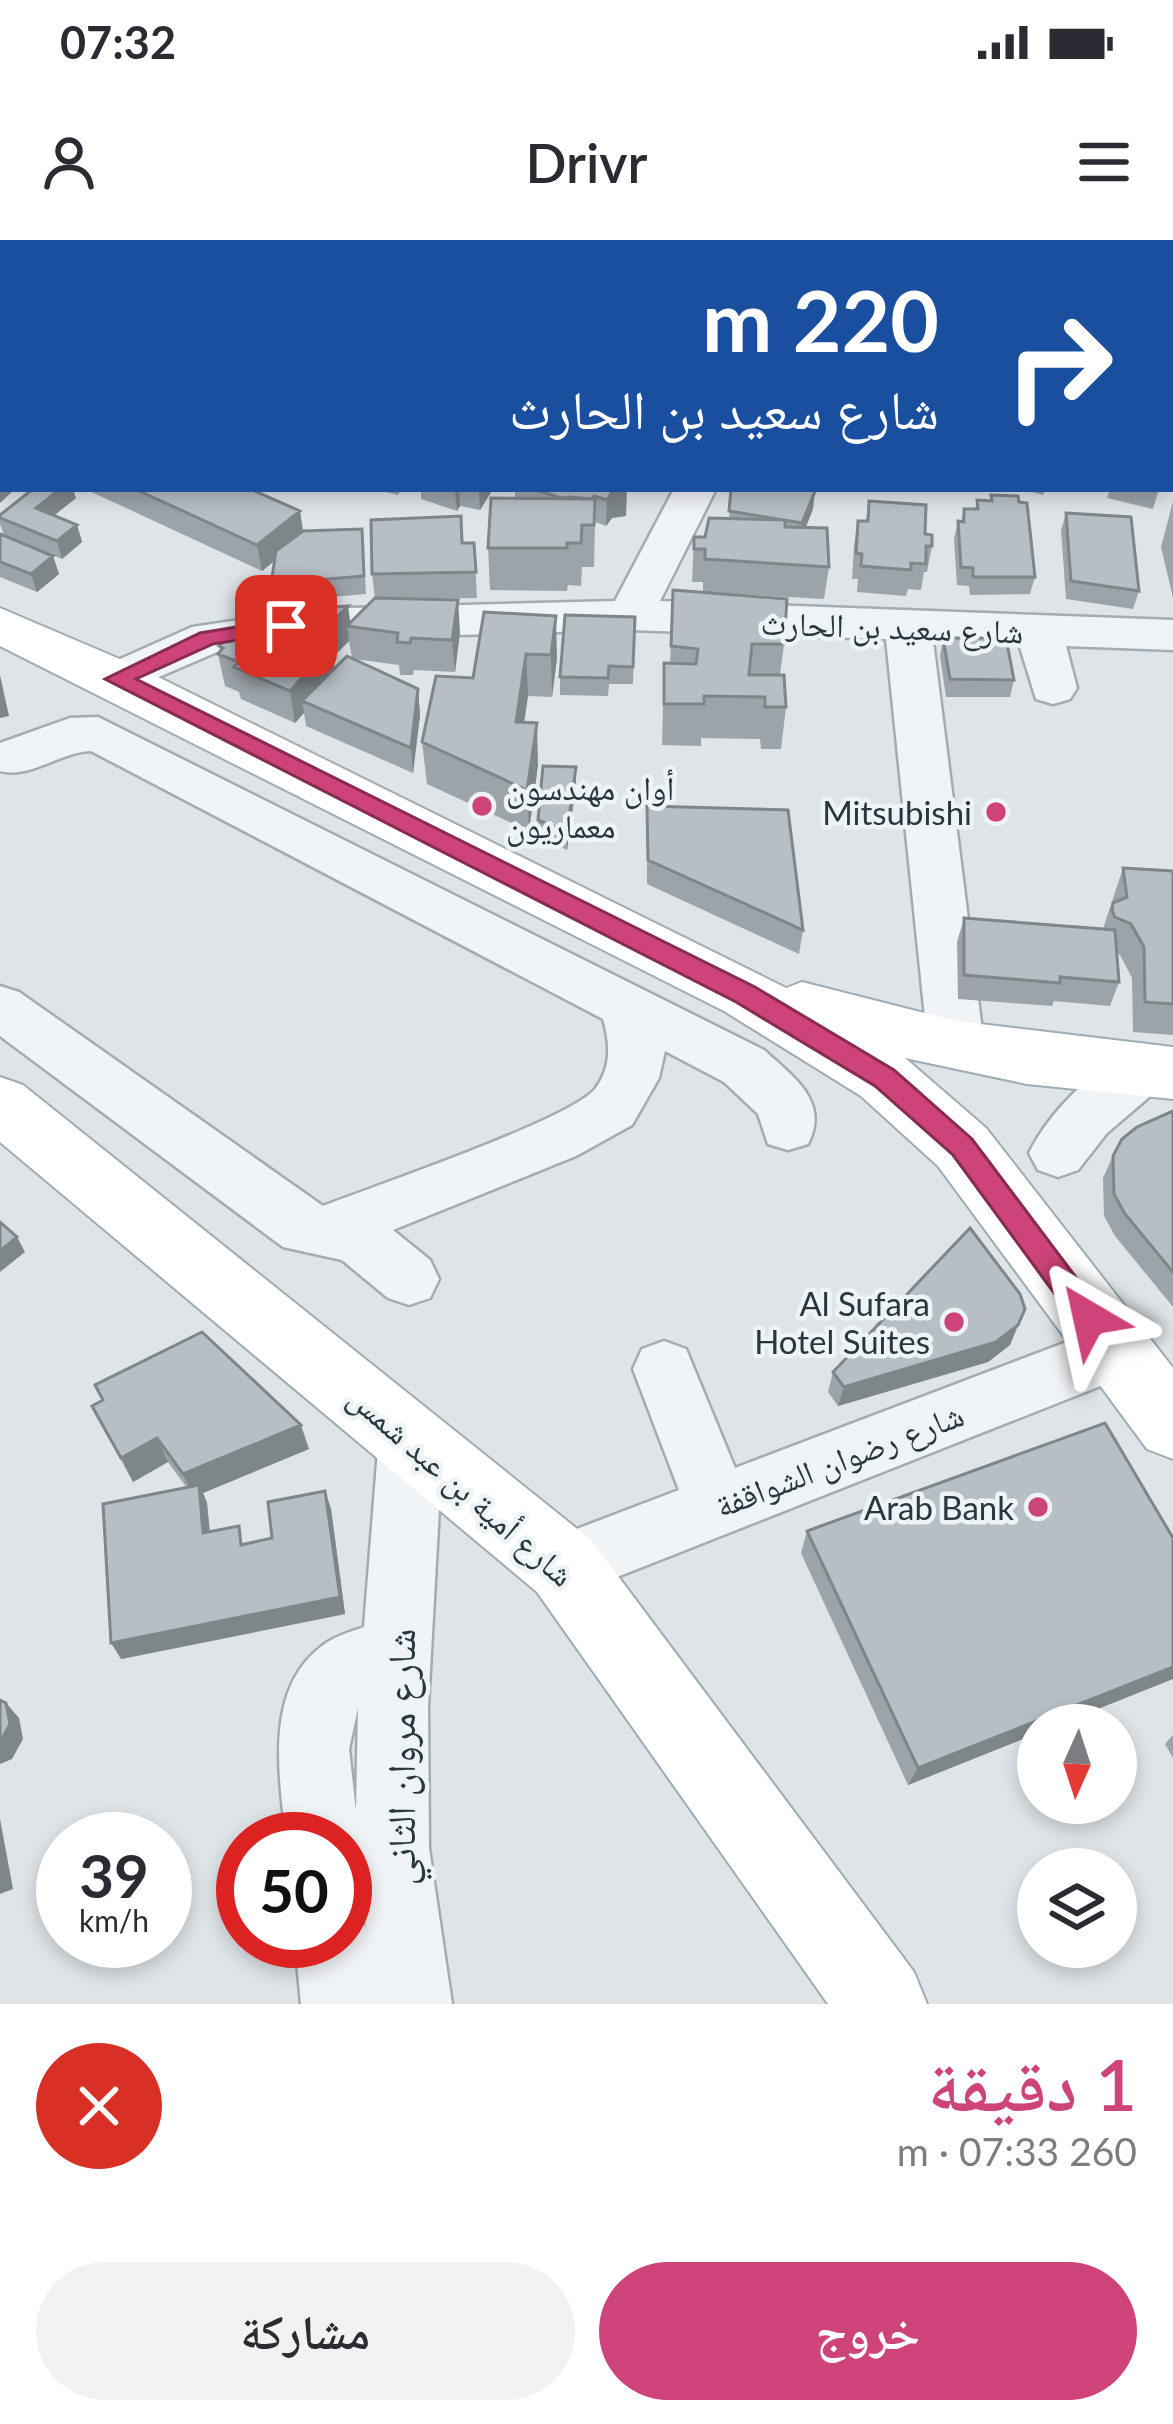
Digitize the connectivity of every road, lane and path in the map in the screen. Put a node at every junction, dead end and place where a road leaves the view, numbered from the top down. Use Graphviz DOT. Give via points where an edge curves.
graph roads {
  1 [pos="683,492"];
  2 [pos="630,615"];
  3 [pos="0,626"];
  4 [pos="908,627"];
  5 [pos="1039,631"];
  6 [pos="1173,635"];
  7 [pos="117,679"];
  8 [pos="1053,688"];
  9 [pos="12,757"];
  10 [pos="746,994"];
  11 [pos="627,1004"];
  12 [pos="0,1007"];
  13 [pos="956,1046"];
  14 [pos="1158,1072"];
  15 [pos="0,1104"];
  16 [pos="788,1127"];
  17 [pos="1058,1153"];
  18 [pos="324,1232"];
  19 [pos="409,1279"];
  20 [pos="1114,1352"];
  21 [pos="664,1369"];
  22 [pos="1173,1425"];
  23 [pos="411,1437"];
  24 [pos="718,1507"];
  25 [pos="564,1566"];
  26 [pos="397,1650"];
  27 [pos="320,1812"];
  28 [pos="336,1968"];
  29 [pos="339,2004"];
  30 [pos="414,2004"];
  31 [pos="882,2004"];
  1 -- 2 [label="street"];
  2 -- 4 [label="street, شارع سعيد بن الحارث"];
  2 -- 7 [label="street, شارع سعيد بن الحارث" via="260,629 208,638"];
  3 -- 7 [label="main road"];
  4 -- 5 [label="street, شارع سعيد بن الحارث"];
  4 -- 13 [label="street"];
  5 -- 6 [label="street, شارع سعيد بن الحارث"];
  5 -- 8 [label="street"];
  7 -- 10 [label="main road"];
  9 -- 11 [label="street" via="70,734 98,734"];
  10 -- 13 [label="main road"];
  10 -- 20 [label="main road" via="884,1078 962,1147"];
  11 -- 16 [label="street" via="744,1066 786,1105"];
  11 -- 18 [label="street" via="638,1045 612,1109"];
  12 -- 18 [label="street" via="304,1229"];
  13 -- 14 [label="main road"];
  14 -- 17 [label="street" via="1087,1117"];
  15 -- 23 [label="main road, شارع أمية بن عبد شمس"];
  18 -- 19 [label="street" via="357,1236"];
  20 -- 22 [label="main road"];
  20 -- 24 [label="street, شارع رضوان الشواقفة"];
  21 -- 24 [label="street"];
  23 -- 25 [label="main road, شارع أمية بن عبد شمس"];
  23 -- 26 [label="street, شارع مروان الثاني"];
  24 -- 25 [label="street, شارع رضوان الشواقفة"];
  25 -- 31 [label="main road, شارع أمية بن عبد شمس"];
  26 -- 27 [label="street" via="348,1669 321,1697 313,1735"];
  26 -- 30 [label="street, شارع مروان الثاني" via="392,1848"];
  28 -- 29 [label="street"];
}
